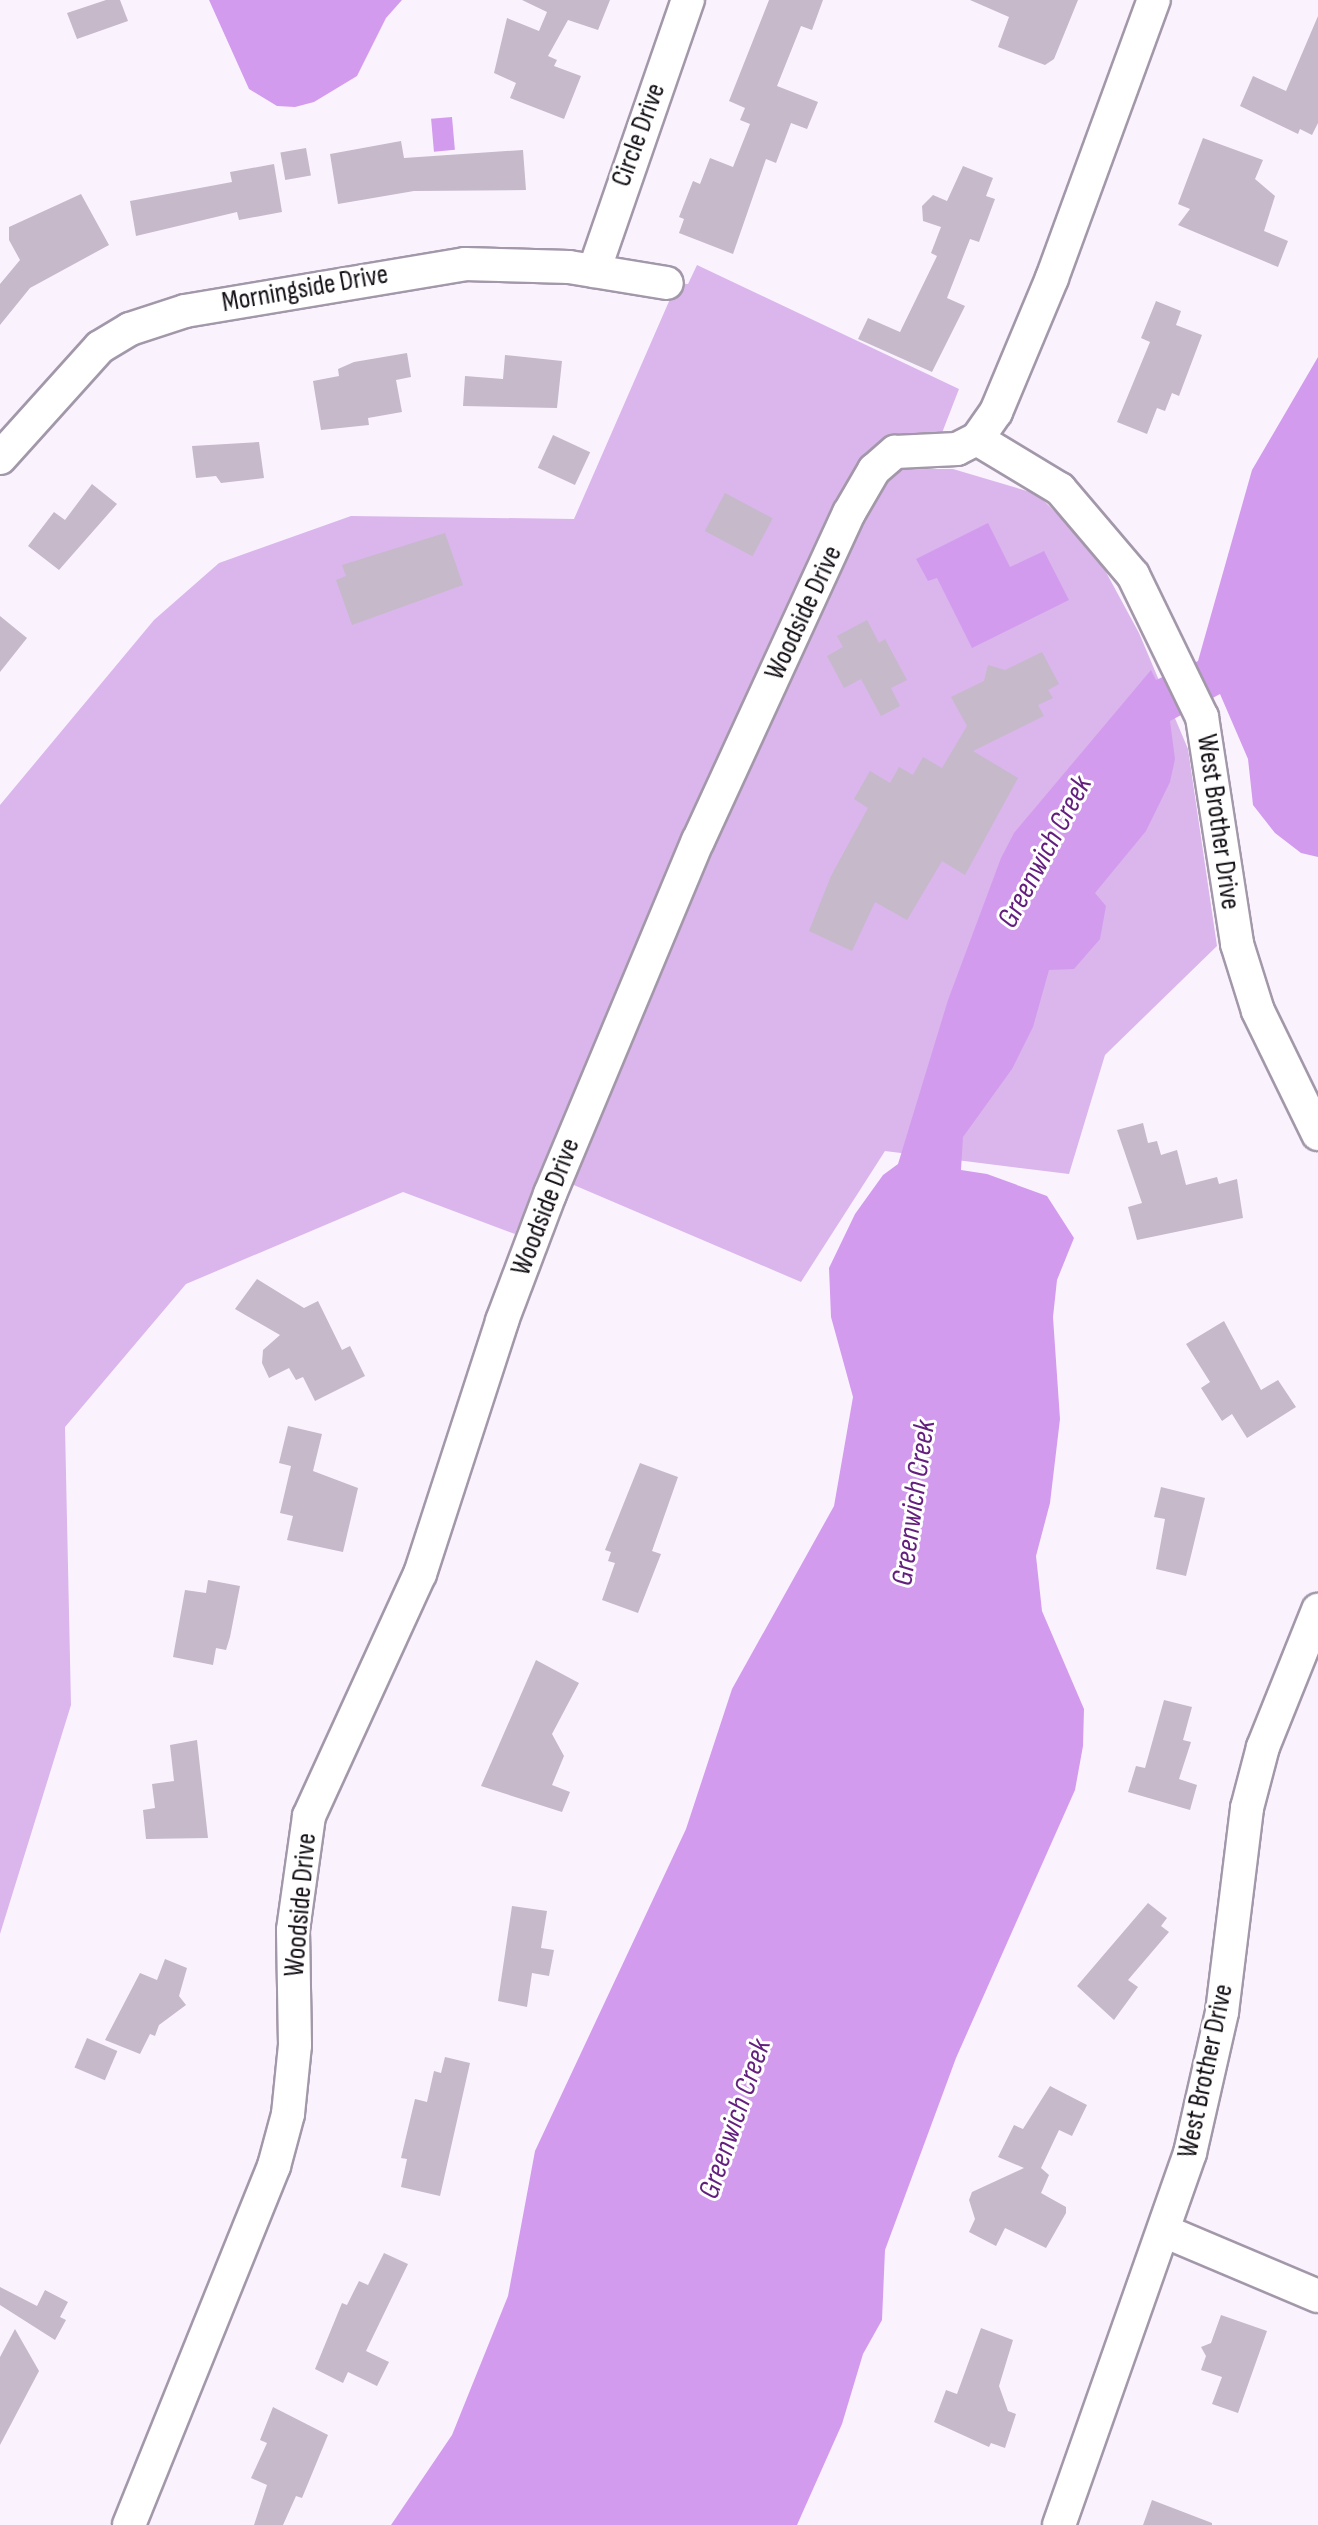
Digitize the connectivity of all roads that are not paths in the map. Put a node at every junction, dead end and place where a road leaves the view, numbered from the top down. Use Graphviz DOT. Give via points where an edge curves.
graph roads {
  1 [pos="688,0"];
  2 [pos="1154,0"];
  3 [pos="594,271"];
  4 [pos="667,283"];
  5 [pos="977,439"];
  6 [pos="0,458"];
  7 [pos="1318,1134"];
  8 [pos="1318,1610"];
  9 [pos="1164,2231"];
  10 [pos="1318,2296"];
  11 [pos="129,2525"];
  12 [pos="1059,2525"];
  1 -- 3 [label="street, Circle Drive"];
  2 -- 5 [label="street" via="1052,278 996,412"];
  3 -- 4 [label="street, Morningside Drive"];
  3 -- 6 [label="street, Morningside Drive" via="508,263 452,265 237,299 160,318 100,347"];
  5 -- 7 [label="street, West Brother Drive" via="1035,471 1080,511 1104,547 1133,575 1202,717 1237,944 1258,1011"];
  5 -- 11 [label="street, Woodside Drive" via="957,449 895,452 874,470 849,513 698,841 550,1194 502,1321 420,1574 309,1816 293,1930 295,2045 288,2114 274,2166"];
  8 -- 9 [label="street, West Brother Drive" via="1263,1747 1247,1808 1222,2012 1190,2153"];
  9 -- 10 [label="street"];
  9 -- 12 [label="street, West Brother Drive" via="1144,2274"];
}
